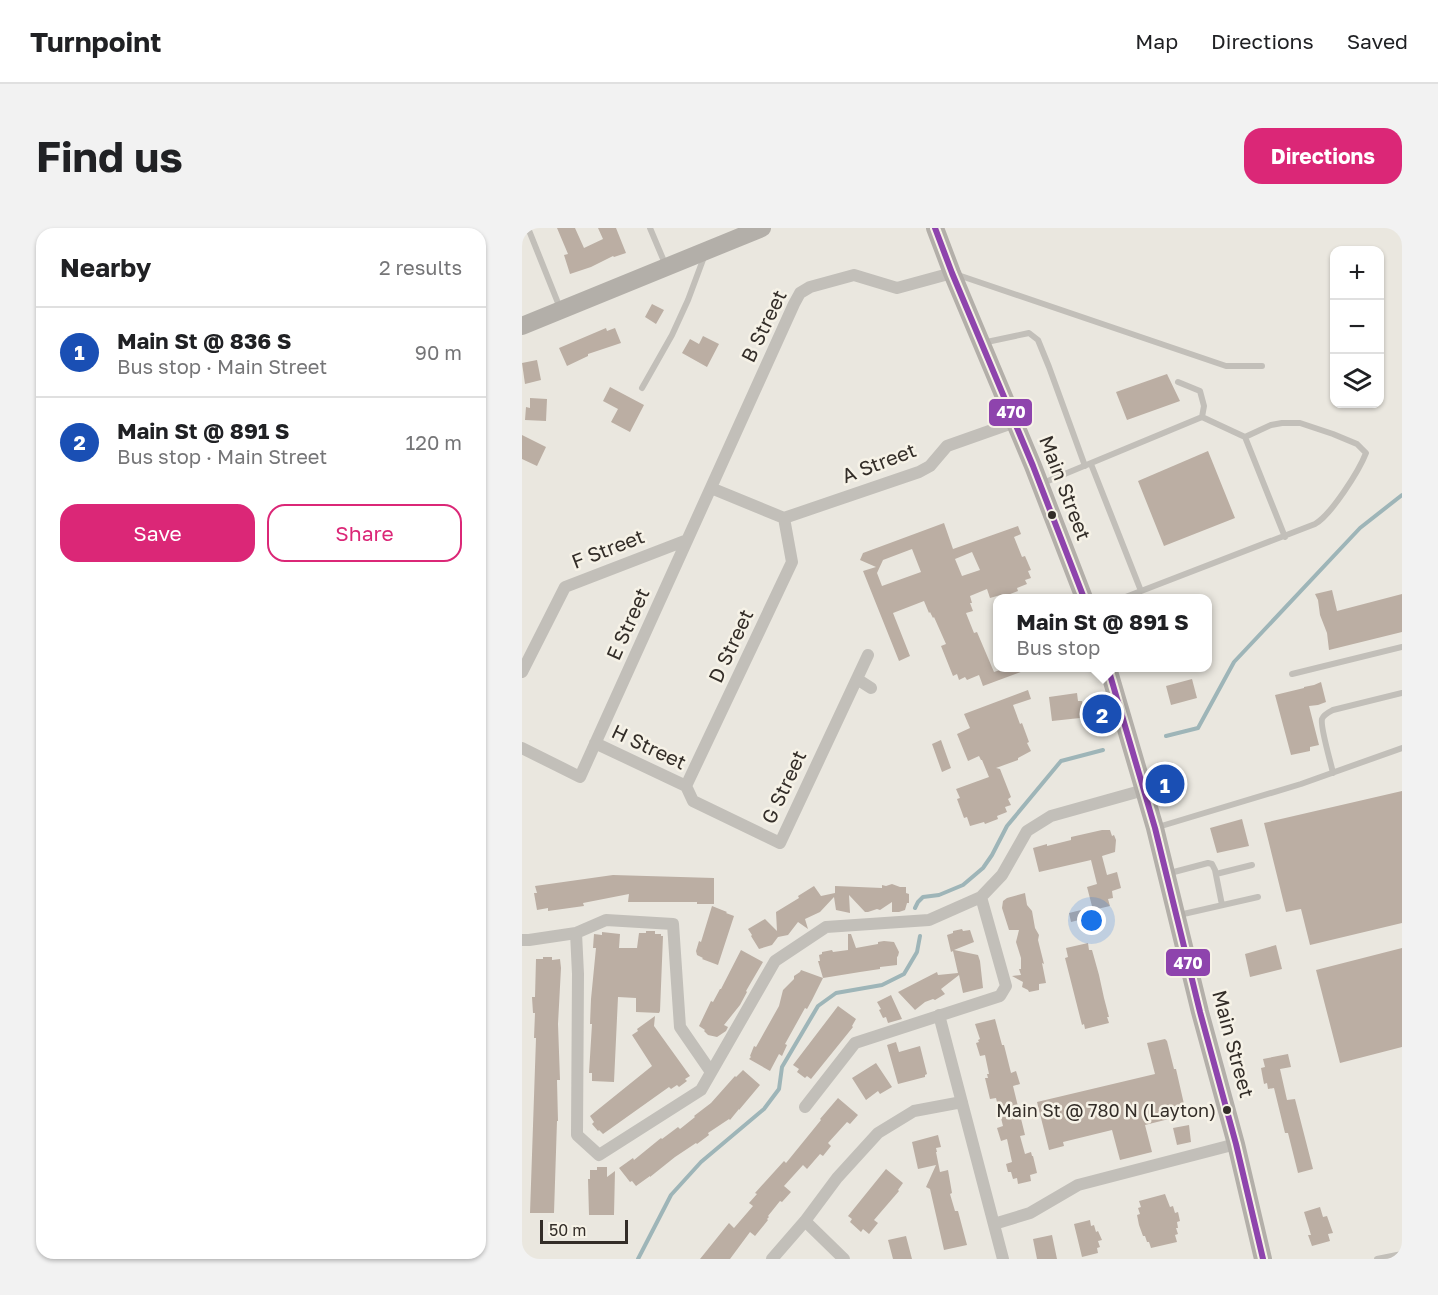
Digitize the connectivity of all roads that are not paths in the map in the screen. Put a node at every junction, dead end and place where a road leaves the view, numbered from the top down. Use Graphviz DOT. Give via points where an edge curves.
graph roads {
  1 [pos="528,228"];
  2 [pos="650,228"];
  3 [pos="935,228"];
  4 [pos="759,229"];
  5 [pos="706,251"];
  6 [pos="666,267"];
  7 [pos="952,273"];
  8 [pos="561,310"];
  9 [pos="522,326"];
  10 [pos="982,344"];
  11 [pos="1262,366"];
  12 [pos="1178,382"];
  13 [pos="642,388"];
  14 [pos="1202,417"];
  15 [pos="1015,422"];
  16 [pos="1245,437"];
  17 [pos="1088,465"];
  18 [pos="1040,485"];
  19 [pos="711,488"];
  20 [pos="784,518"];
  21 [pos="1284,537"];
  22 [pos="687,540"];
  23 [pos="1141,591"];
  24 [pos="1082,594"];
  25 [pos="1133,594"];
  26 [pos="1402,647"];
  27 [pos="868,655"];
  28 [pos="522,672"];
  29 [pos="1109,672"];
  30 [pos="1292,675"];
  31 [pos="857,679"];
  32 [pos="871,688"];
  33 [pos="1402,693"];
  34 [pos="595,744"];
  35 [pos="522,748"];
  36 [pos="1402,748"];
  37 [pos="1333,773"];
  38 [pos="686,786"];
  39 [pos="1144,790"];
  40 [pos="1155,828"];
  41 [pos="1252,865"];
  42 [pos="1166,874"];
  43 [pos="1216,874"];
  44 [pos="981,897"];
  45 [pos="1258,897"];
  46 [pos="1222,905"];
  47 [pos="1177,916"];
  48 [pos="576,933"];
  49 [pos="522,940"];
  50 [pos="939,1016"];
  51 [pos="711,1072"];
  52 [pos="962,1102"];
  53 [pos="805,1107"];
  54 [pos="1236,1144"];
  55 [pos="805,1221"];
  56 [pos="993,1224"];
  57 [pos="1402,1254"];
  58 [pos="772,1259"];
  59 [pos="844,1259"];
  60 [pos="1003,1259"];
  61 [pos="1263,1259"];
  62 [pos="1377,1259"];
  1 -- 8 [label="lane"];
  2 -- 6 [label="lane"];
  3 -- 7 [label="main road, Main Street"];
  4 -- 5 [label="main road"];
  5 -- 6 [label="main road"];
  5 -- 13 [label="lane" via="672,335"];
  6 -- 8 [label="main road"];
  7 -- 10 [label="main road, Main Street"];
  7 -- 11 [label="lane" via="1226,366"];
  7 -- 19 [label="street, B Street" via="897,288 854,275 800,293"];
  8 -- 9 [label="main road"];
  10 -- 15 [label="main road, Main Street"];
  10 -- 17 [label="lane" via="1029,333 1038,340"];
  12 -- 14 [label="lane" via="1200,391"];
  14 -- 16 [label="lane"];
  14 -- 17 [label="lane"];
  15 -- 18 [label="main road, Main Street"];
  15 -- 20 [label="street, A Street" via="947,446 919,472"];
  16 -- 21 [label="lane"];
  16 -- 21 [label="lane" via="1271,425 1300,423 1357,444 1366,453 1320,521"];
  17 -- 18 [label="lane"];
  17 -- 23 [label="lane"];
  18 -- 24 [label="main road, Main Street"];
  19 -- 20 [label="street"];
  19 -- 22 [label="street, E Street"];
  20 -- 38 [label="street, D Street" via="792,562"];
  21 -- 23 [label="lane"];
  22 -- 28 [label="street, F Street" via="565,587"];
  22 -- 34 [label="street, E Street"];
  23 -- 25 [label="lane"];
  26 -- 30 [label="lane"];
  27 -- 31 [label="street, G Street"];
  29 -- 39 [label="main road, Main Street"];
  31 -- 32 [label="street"];
  31 -- 38 [label="street, G Street" via="780,843 693,801"];
  33 -- 37 [label="lane" via="1325,714 1322,727"];
  34 -- 35 [label="street, E Street" via="580,777"];
  34 -- 38 [label="street, H Street"];
  36 -- 37 [label="lane"];
  37 -- 40 [label="lane"];
  39 -- 40 [label="main road, Main Street"];
  39 -- 44 [label="street" via="1052,816 1028,831 1002,875"];
  40 -- 42 [label="main road, Main Street"];
  41 -- 43 [label="lane"];
  42 -- 43 [label="lane" via="1208,863"];
  42 -- 47 [label="main road, Main Street"];
  43 -- 46 [label="lane"];
  44 -- 50 [label="street" via="1006,986 1000,996"];
  44 -- 51 [label="street" via="929,920 826,927 775,961"];
  45 -- 46 [label="lane"];
  46 -- 47 [label="lane"];
  47 -- 54 [label="main road, Main Street"];
  48 -- 49 [label="street"];
  48 -- 51 [label="street" via="606,920 673,924 680,1027"];
  48 -- 51 [label="street" via="577,1135 598,1155 701,1090"];
  50 -- 52 [label="street"];
  50 -- 53 [label="street" via="855,1043"];
  52 -- 55 [label="street" via="914,1111 878,1132"];
  52 -- 56 [label="street"];
  54 -- 56 [label="street" via="1078,1185 1030,1213"];
  54 -- 61 [label="main road, Main Street"];
  55 -- 58 [label="street"];
  55 -- 59 [label="street"];
  56 -- 60 [label="street"];
  57 -- 62 [label="lane"];
}
